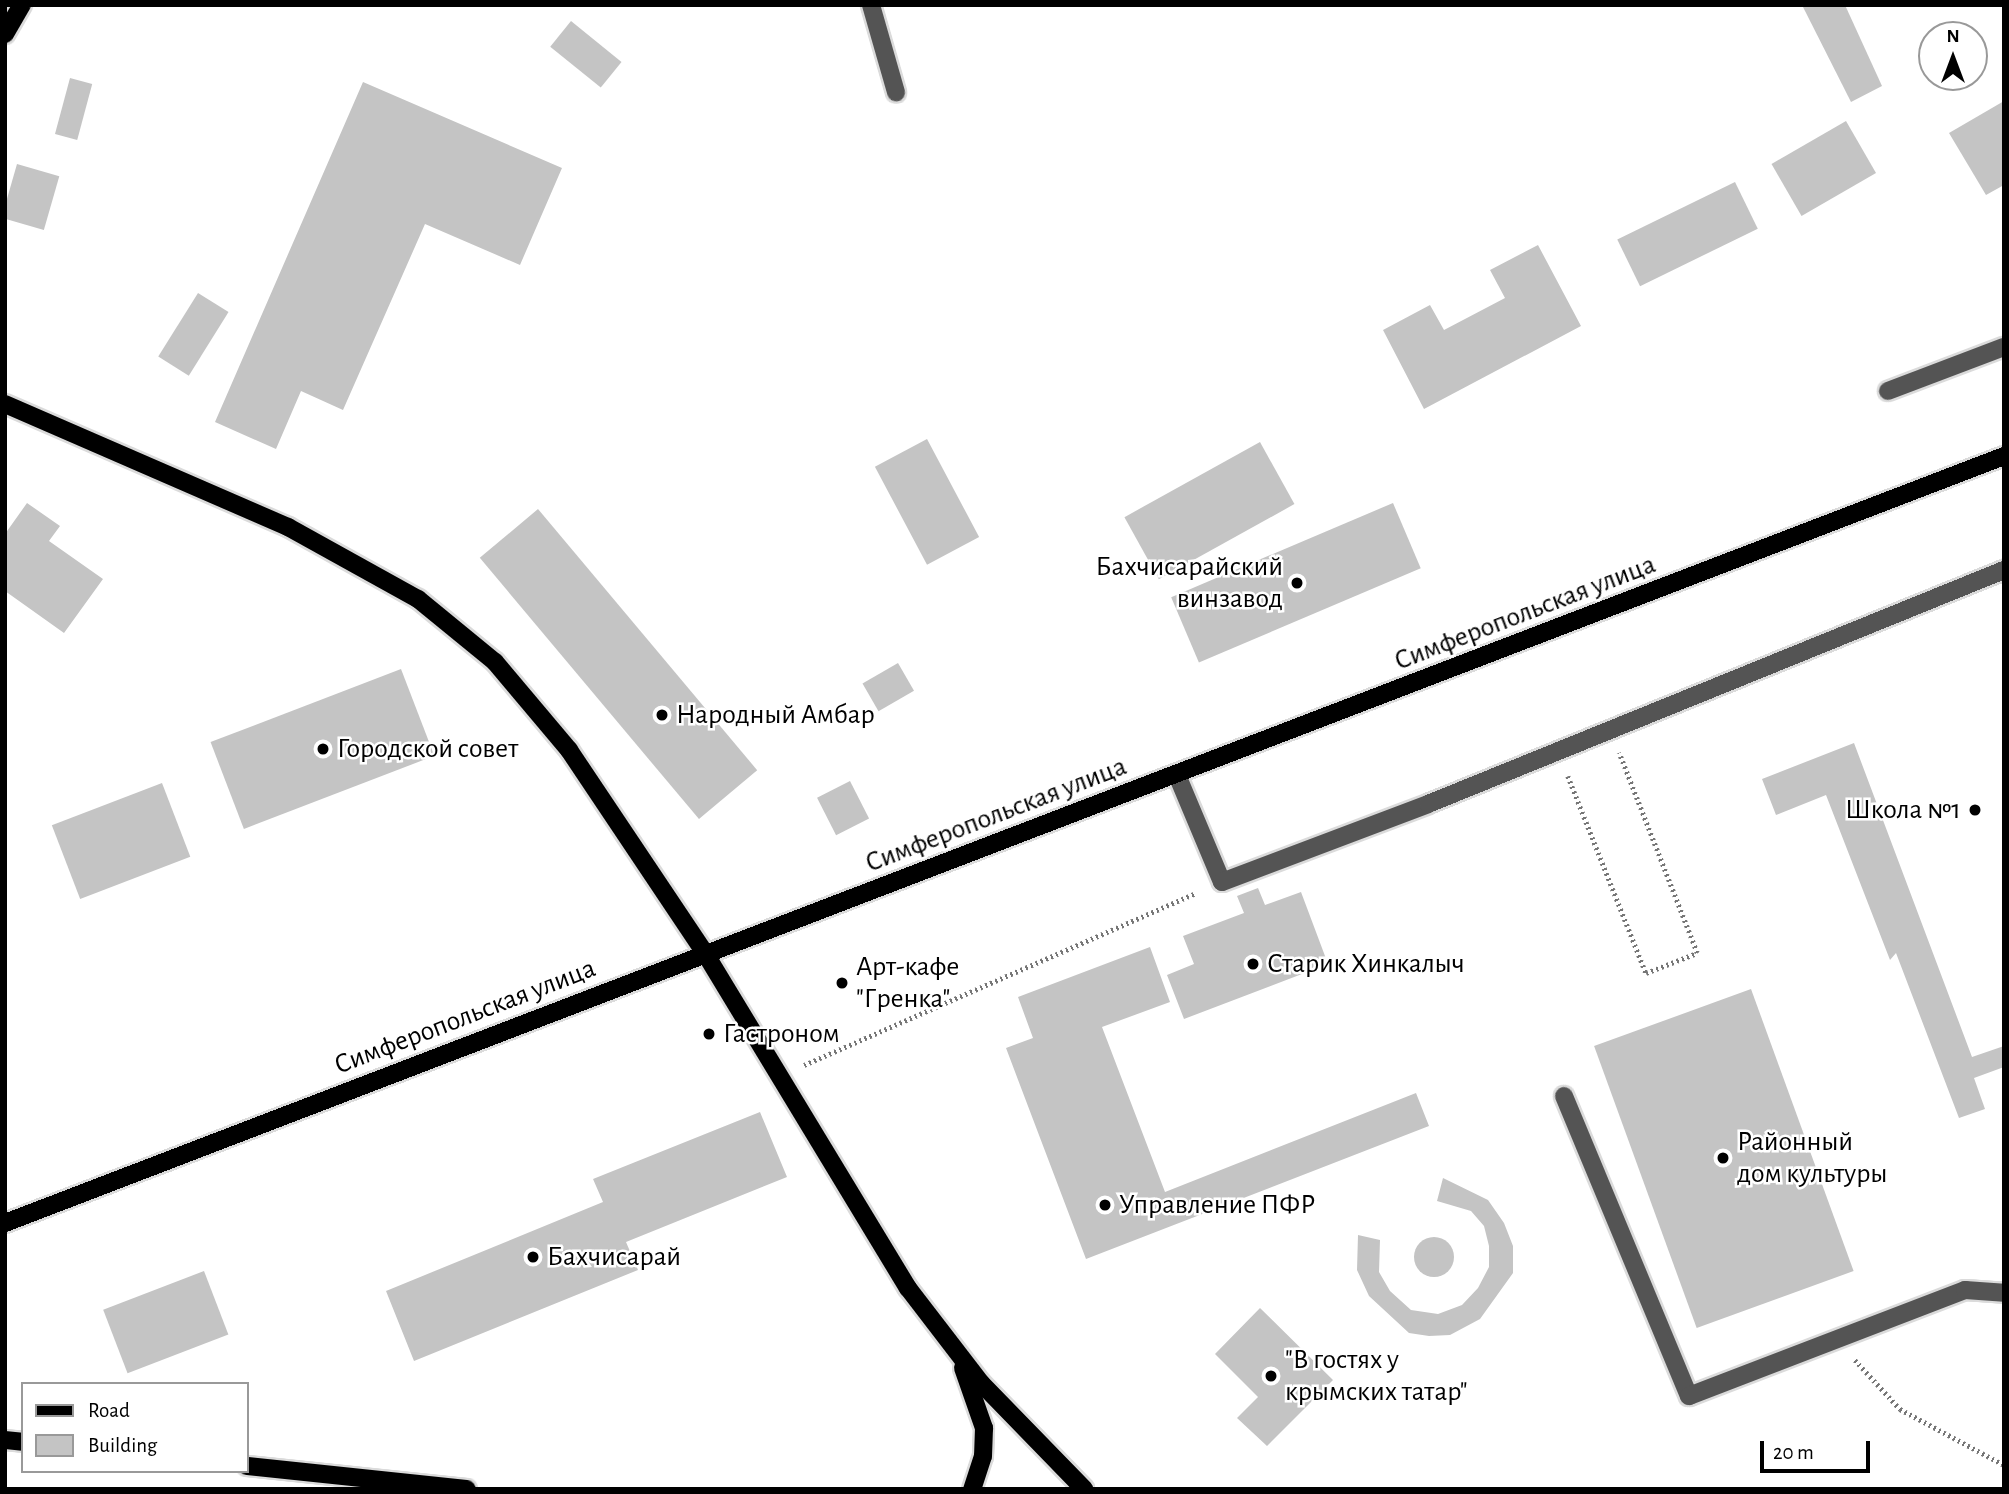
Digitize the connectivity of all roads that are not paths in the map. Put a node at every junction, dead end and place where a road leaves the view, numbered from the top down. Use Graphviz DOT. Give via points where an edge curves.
graph roads {
  1 [pos="22,5"];
  2 [pos="871,5"];
  3 [pos="5,34"];
  4 [pos="896,92"];
  5 [pos="2004,347"];
  6 [pos="1888,391"];
  7 [pos="5,404"];
  8 [pos="2004,456"];
  9 [pos="2004,570"];
  10 [pos="1177,775"];
  11 [pos="705,953"];
  12 [pos="1564,1096"];
  13 [pos="5,1223"];
  14 [pos="2004,1293"];
  15 [pos="958,1353"];
  16 [pos="248,1466"];
  17 [pos="467,1489"];
  18 [pos="972,1489"];
  19 [pos="1084,1489"];
  1 -- 3 [label="main road"];
  2 -- 4 [label="street"];
  5 -- 6 [label="street"];
  7 -- 11 [label="main road" via="288,527 418,599 495,662 569,750"];
  8 -- 10 [label="main road, Симферопольская улица"];
  9 -- 10 [label="street" via="1223,882"];
  10 -- 11 [label="main road, Симферопольская улица"];
  11 -- 13 [label="main road, Симферопольская улица"];
  11 -- 15 [label="main road" via="908,1288"];
  12 -- 14 [label="street" via="1689,1396 1965,1290"];
  15 -- 18 [label="main road" via="984,1428 983,1456"];
  15 -- 19 [label="main road" via="981,1383"];
  16 -- 17 [label="main road"];
}
